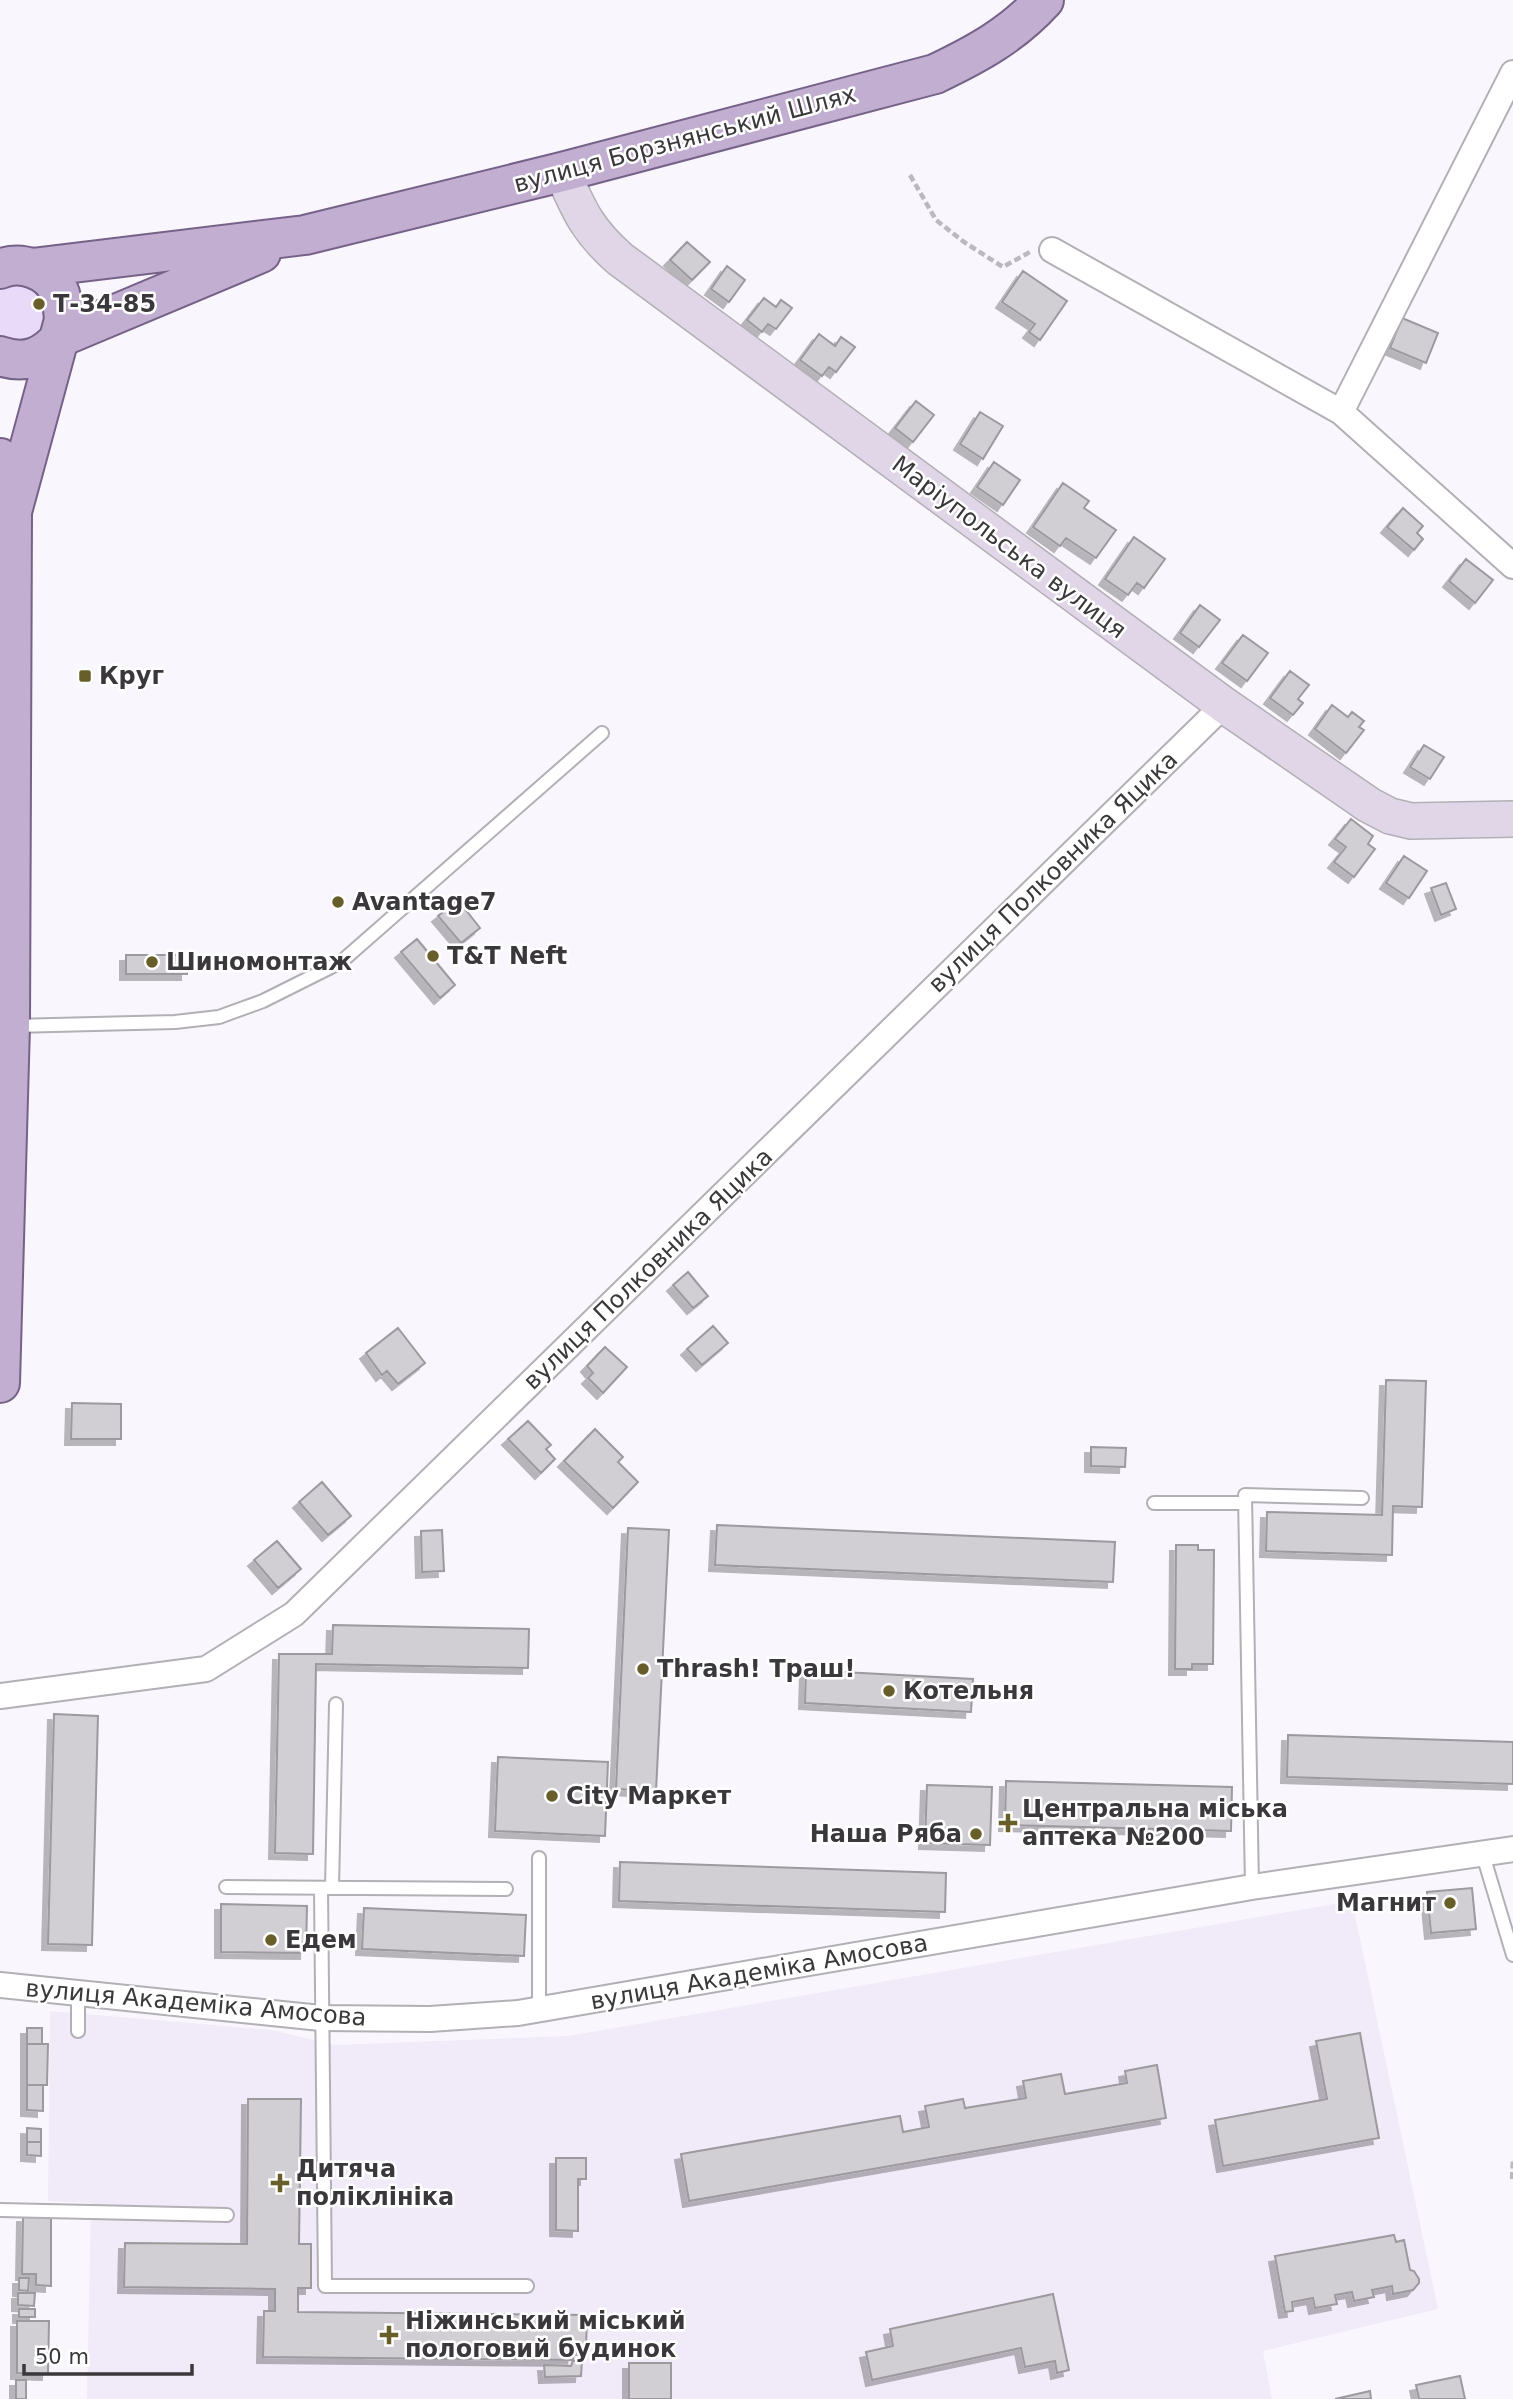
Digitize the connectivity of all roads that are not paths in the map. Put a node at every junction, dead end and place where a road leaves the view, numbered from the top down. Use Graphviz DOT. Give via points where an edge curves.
graph roads {
  1 [pos="1044,0"];
  2 [pos="1513,73"];
  3 [pos="562,172"];
  4 [pos="305,235"];
  5 [pos="1052,250"];
  6 [pos="11,263"];
  7 [pos="61,337"];
  8 [pos="0,356"];
  9 [pos="1341,412"];
  10 [pos="0,458"];
  11 [pos="12,513"];
  12 [pos="1513,566"];
  13 [pos="1224,705"];
  14 [pos="602,733"];
  15 [pos="1513,819"];
  16 [pos="10,1026"];
  17 [pos="4,1083"];
  18 [pos="0,1383"];
  19 [pos="1362,1498"];
  20 [pos="1154,1503"];
  21 [pos="1245,1503"];
  22 [pos="0,1696"];
  23 [pos="336,1704"];
  24 [pos="1513,1849"];
  25 [pos="1483,1855"];
  26 [pos="538,1858"];
  27 [pos="226,1887"];
  28 [pos="1252,1887"];
  29 [pos="326,1888"];
  30 [pos="506,1889"];
  31 [pos="1513,1955"];
  32 [pos="0,1985"];
  33 [pos="78,1993"];
  34 [pos="539,2009"];
  35 [pos="321,2018"];
  36 [pos="78,2031"];
  37 [pos="0,2210"];
  38 [pos="227,2215"];
  39 [pos="527,2286"];
  1 -- 3 [label="main road, вулиця Борзнянський Шлях" via="1025,21 981,52 935,74"];
  2 -- 9 [label="street"];
  3 -- 4 [label="main road, вулиця Борзнянський Шлях"];
  3 -- 13 [label="street, Маріупольська вулиця" via="583,218 621,259"];
  4 -- 6 [label="main road, вулиця Борзнянський Шлях"];
  4 -- 7 [label="main road, вулиця Борзнянський Шлях"];
  5 -- 9 [label="street"];
  6 -- 7 [label="main road" via="52,280 60,293"];
  7 -- 8 [label="main road, вулиця Борзнянський Шлях" via="40,355 15,360"];
  7 -- 11 [label="main road"];
  9 -- 12 [label="street"];
  10 -- 11 [label="main road"];
  11 -- 16 [label="main road"];
  13 -- 15 [label="street, Маріупольська вулиця" via="1390,816 1411,821"];
  13 -- 22 [label="street, вулиця Полковника Яцика" via="294,1614 206,1669"];
  14 -- 16 [label="lane" via="341,962 263,1001 219,1017 175,1022"];
  16 -- 17 [label="main road"];
  17 -- 18 [label="main road"];
  19 -- 21 [label="lane" via="1245,1495"];
  20 -- 21 [label="lane"];
  21 -- 28 [label="lane"];
  23 -- 29 [label="lane"];
  24 -- 25 [label="street, вулиця Академіка Амосова"];
  25 -- 28 [label="street, вулиця Академіка Амосова"];
  25 -- 31 [label="lane"];
  26 -- 34 [label="lane"];
  27 -- 29 [label="lane"];
  28 -- 34 [label="street, вулиця Академіка Амосова"];
  29 -- 30 [label="lane"];
  29 -- 35 [label="lane"];
  32 -- 33 [label="street, вулиця Академіка Амосова"];
  33 -- 35 [label="street, вулиця Академіка Амосова"];
  33 -- 36 [label="lane"];
  34 -- 35 [label="street, вулиця Академіка Амосова" via="430,2019"];
  35 -- 39 [label="lane" via="325,2286"];
  37 -- 38 [label="lane"];
}
